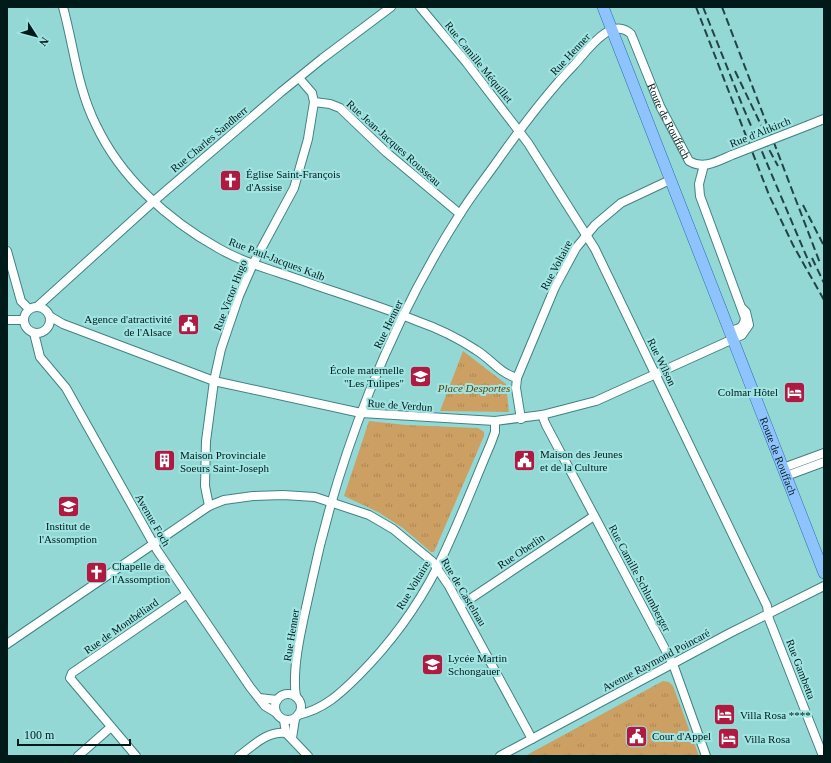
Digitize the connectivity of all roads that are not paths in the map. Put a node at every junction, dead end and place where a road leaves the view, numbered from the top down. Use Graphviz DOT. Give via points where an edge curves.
graph roads {
  1 [pos="63,7"];
  2 [pos="391,7"];
  3 [pos="420,7"];
  4 [pos="603,7"];
  5 [pos="612,30"];
  6 [pos="299,78"];
  7 [pos="314,102"];
  8 [pos="824,119"];
  9 [pos="519,130"];
  10 [pos="704,166"];
  11 [pos="670,180"];
  12 [pos="154,201"];
  13 [pos="460,214"];
  14 [pos="586,235"];
  15 [pos="7,251"];
  16 [pos="253,264"];
  17 [pos="50,297"];
  18 [pos="38,306"];
  19 [pos="29,310"];
  20 [pos="49,314"];
  21 [pos="404,316"];
  22 [pos="7,320"];
  23 [pos="24,320"];
  24 [pos="63,324"];
  25 [pos="50,326"];
  26 [pos="38,333"];
  27 [pos="732,335"];
  28 [pos="656,375"];
  29 [pos="517,378"];
  30 [pos="214,381"];
  31 [pos="361,413"];
  32 [pos="542,415"];
  33 [pos="521,419"];
  34 [pos="495,421"];
  35 [pos="824,453"];
  36 [pos="824,462"];
  37 [pos="784,472"];
  38 [pos="331,501"];
  39 [pos="209,506"];
  40 [pos="594,516"];
  41 [pos="153,543"];
  42 [pos="823,568"];
  43 [pos="436,569"];
  44 [pos="824,586"];
  45 [pos="187,594"];
  46 [pos="461,605"];
  47 [pos="768,613"];
  48 [pos="7,644"];
  49 [pos="673,664"];
  50 [pos="294,683"];
  51 [pos="286,694"];
  52 [pos="259,698"];
  53 [pos="277,700"];
  54 [pos="298,700"];
  55 [pos="316,709"];
  56 [pos="275,712"];
  57 [pos="296,717"];
  58 [pos="284,720"];
  59 [pos="112,727"];
  60 [pos="289,735"];
  61 [pos="532,739"];
  62 [pos="78,756"];
  63 [pos="136,756"];
  64 [pos="239,756"];
  65 [pos="308,756"];
  66 [pos="500,756"];
  67 [pos="706,756"];
  68 [pos="823,756"];
  1 -- 12 [label="street, Rue Paul-Jacques Kalb" via="82,90 96,125 130,178"];
  2 -- 6 [label="street, Rue Charles Sandherr"];
  3 -- 9 [label="street, Rue Camille Méquillet"];
  4 -- 5 [label="main road, Route de Rouffach"];
  5 -- 9 [label="street, Rue Henner" via="602,35 565,74"];
  5 -- 10 [label="street, Route de Rouffach" via="625,28 632,34 660,106 683,152 693,164"];
  5 -- 11 [label="main road, Route de Rouffach"];
  6 -- 7 [label="street" via="312,93"];
  6 -- 12 [label="street, Rue Charles Sandherr"];
  7 -- 13 [label="street, Rue Jean-Jacques Rousseau" via="340,108 386,152"];
  7 -- 16 [label="street, Rue Victor Hugo" via="308,140 294,188"];
  8 -- 10 [label="street, Rue d'Altkirch, bridge"];
  9 -- 13 [label="street, Rue Henner"];
  9 -- 14 [label="street, Rue Wilson"];
  10 -- 27 [label="street, Route de Rouffach" via="699,184 700,196 745,318 746,326"];
  11 -- 14 [label="street, Rue Voltaire" via="621,203"];
  11 -- 27 [label="main road, Route de Rouffach"];
  12 -- 16 [label="street, Rue Paul-Jacques Kalb" via="186,228 219,249"];
  12 -- 17 [label="street, Rue Charles Sandherr"];
  13 -- 21 [label="street, Rue Henner"];
  14 -- 28 [label="street, Rue Wilson"];
  14 -- 29 [label="street, Rue Voltaire" via="555,287"];
  15 -- 19 [label="street" via="21,301"];
  16 -- 21 [label="street, Rue Paul-Jacques Kalb"];
  16 -- 30 [label="street, Rue Victor Hugo" via="228,326"];
  17 -- 18 [label="street, Rue Charles Sandherr"];
  17 -- 20 [label="street"];
  18 -- 19 [label="street"];
  18 -- 20 [label="street"];
  19 -- 23 [label="street"];
  20 -- 24 [label="street, Rue de Verdun"];
  20 -- 25 [label="street"];
  21 -- 29 [label="street" via="452,336 476,350 505,374"];
  21 -- 31 [label="street, Rue Henner"];
  22 -- 23 [label="street"];
  23 -- 26 [label="street" via="29,330"];
  24 -- 25 [label="street, Rue de Verdun"];
  24 -- 30 [label="street, Rue de Verdun"];
  25 -- 26 [label="street"];
  26 -- 41 [label="street, Avenue Foch" via="40,357 66,388"];
  27 -- 28 [label="street, Rue de Verdun"];
  27 -- 37 [label="main road, Route de Rouffach"];
  28 -- 32 [label="street, Rue de Verdun" via="596,402"];
  28 -- 47 [label="street, Rue Wilson" via="767,606"];
  29 -- 33 [label="street"];
  30 -- 31 [label="street, Rue de Verdun"];
  30 -- 39 [label="street, Rue Victor Hugo" via="206,441 205,486"];
  31 -- 34 [label="street, Rue de Verdun"];
  31 -- 38 [label="street, Rue Henner"];
  32 -- 33 [label="street, Rue de Verdun"];
  32 -- 40 [label="street, Rue Camille Schlumberger"];
  33 -- 34 [label="street, Rue de Verdun"];
  34 -- 43 [label="street, Rue Voltaire" via="491,443"];
  35 -- 37 [label="street"];
  36 -- 37 [label="street"];
  37 -- 42 [label="main road, Route de Rouffach"];
  38 -- 39 [label="street, Rue de Castelnau" via="315,497 253,496 224,500"];
  38 -- 43 [label="street, Rue de Castelnau" via="369,515 393,529 432,561"];
  38 -- 50 [label="street, Rue Henner" via="303,622"];
  39 -- 41 [label="street, Rue de Castelnau"];
  40 -- 46 [label="street, Rue Oberlin"];
  40 -- 49 [label="street, Rue Camille Schlumberger"];
  41 -- 45 [label="street, Avenue Foch"];
  41 -- 48 [label="street, Rue de Castelnau"];
  43 -- 46 [label="street, Rue de Castelnau"];
  43 -- 55 [label="street, Rue Voltaire" via="407,616 368,665 336,697"];
  44 -- 47 [label="street, Avenue Raymond Poincaré"];
  45 -- 52 [label="street, Avenue Foch"];
  45 -- 59 [label="street, Rue de Montbéliard" via="72,673 70,678"];
  46 -- 61 [label="street, Rue de Castelnau"];
  47 -- 49 [label="street, Avenue Raymond Poincaré"];
  47 -- 68 [label="street, Rue Gambetta"];
  49 -- 61 [label="street, Avenue Raymond Poincaré"];
  49 -- 67 [label="street, Rue Camille Schlumberger"];
  50 -- 51 [label="street, Rue Henner"];
  50 -- 54 [label="street, Rue Henner"];
  51 -- 53 [label="street"];
  51 -- 54 [label="street"];
  52 -- 53 [label="street"];
  52 -- 56 [label="street, Avenue Foch" via="265,706"];
  53 -- 56 [label="street"];
  54 -- 55 [label="street"];
  54 -- 57 [label="street" via="301,710"];
  55 -- 57 [label="street, Rue Voltaire"];
  56 -- 58 [label="street"];
  57 -- 58 [label="street"];
  57 -- 60 [label="street"];
  58 -- 60 [label="street"];
  59 -- 62 [label="street"];
  59 -- 63 [label="street"];
  60 -- 64 [label="street" via="276,732 269,734"];
  60 -- 65 [label="street"];
  61 -- 66 [label="street, Avenue Raymond Poincaré"];
}
